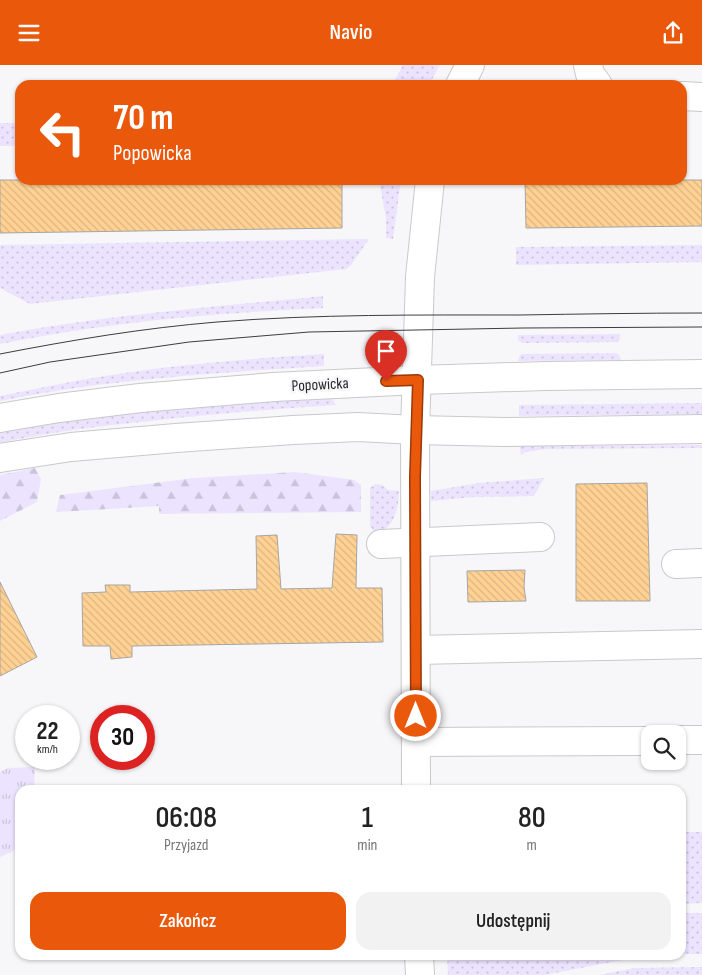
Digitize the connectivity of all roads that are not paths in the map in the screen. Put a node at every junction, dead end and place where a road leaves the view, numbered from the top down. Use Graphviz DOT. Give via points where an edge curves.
graph roads {
  1 [pos="470,65"];
  2 [pos="588,65"];
  3 [pos="462,80"];
  4 [pos="594,80"];
  5 [pos="687,97"];
  6 [pos="702,97"];
  7 [pos="429,185"];
  8 [pos="702,375"];
  9 [pos="418,380"];
  10 [pos="0,418"];
  11 [pos="702,429"];
  12 [pos="415,430"];
  13 [pos="0,458"];
  14 [pos="540,537"];
  15 [pos="415,543"];
  16 [pos="382,544"];
  17 [pos="702,644"];
  18 [pos="416,650"];
  19 [pos="686,740"];
  20 [pos="702,740"];
  21 [pos="641,741"];
  22 [pos="416,742"];
  23 [pos="416,785"];
  24 [pos="420,960"];
  25 [pos="420,975"];
  1 -- 3 [label="street"];
  2 -- 4 [label="street"];
  5 -- 6 [label="street"];
  7 -- 9 [label="street" via="420,277"];
  8 -- 9 [label="street, Popowicka" via="545,375"];
  9 -- 10 [label="street, Popowicka" via="140,398"];
  9 -- 12 [label="street"];
  11 -- 12 [label="street"];
  12 -- 13 [label="street" via="358,427 283,430 80,447"];
  12 -- 15 [label="street"];
  14 -- 15 [label="street"];
  15 -- 16 [label="street"];
  15 -- 18 [label="street"];
  17 -- 18 [label="street"];
  18 -- 22 [label="street"];
  19 -- 20 [label="street"];
  21 -- 22 [label="street"];
  22 -- 23 [label="street"];
  24 -- 25 [label="street"];
}
